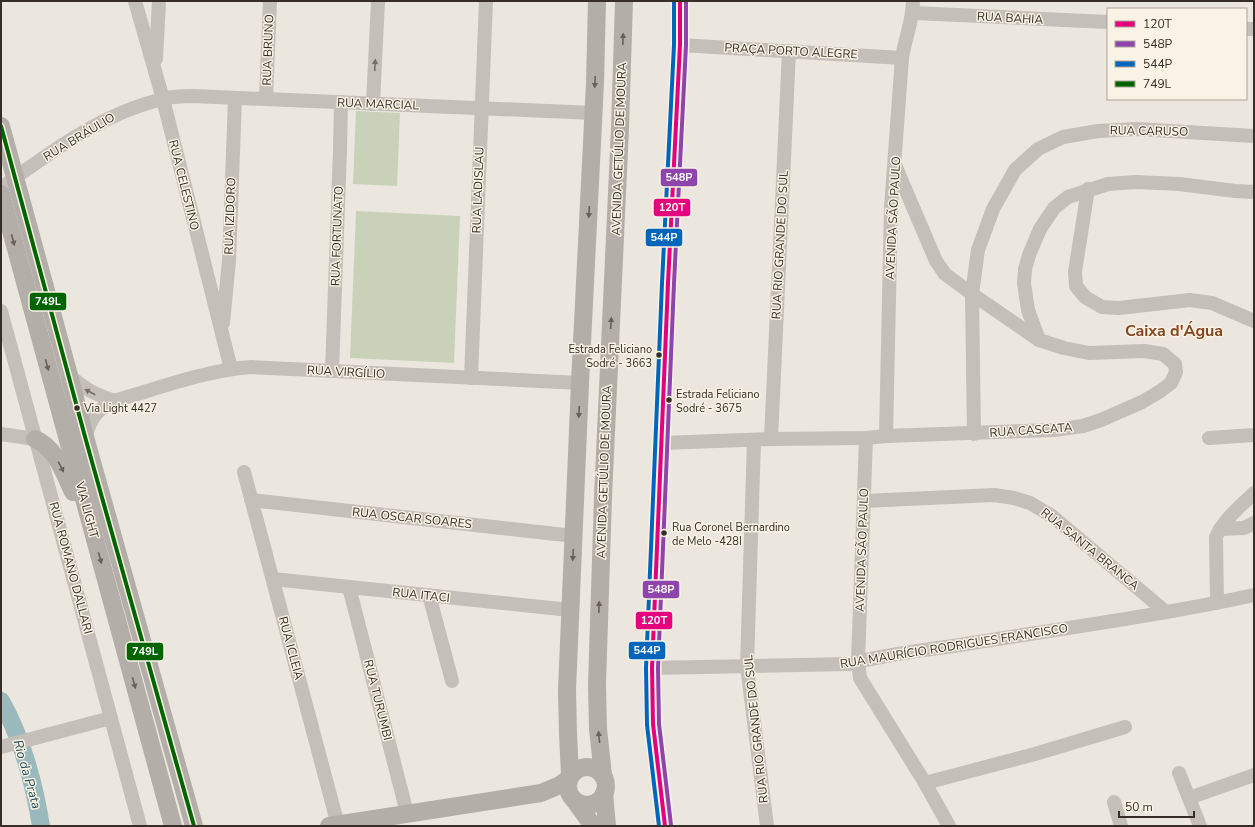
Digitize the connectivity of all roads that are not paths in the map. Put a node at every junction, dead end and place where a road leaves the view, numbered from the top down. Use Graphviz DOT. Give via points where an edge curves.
graph roads {
  1 [pos="135,1"];
  2 [pos="159,1"];
  3 [pos="270,1"];
  4 [pos="378,1"];
  5 [pos="486,1"];
  6 [pos="597,1"];
  7 [pos="624,1"];
  8 [pos="680,1"];
  9 [pos="913,7"];
  10 [pos="1107,22"];
  11 [pos="680,45"];
  12 [pos="789,51"];
  13 [pos="902,58"];
  14 [pos="155,71"];
  15 [pos="235,98"];
  16 [pos="162,99"];
  17 [pos="266,99"];
  18 [pos="341,102"];
  19 [pos="373,104"];
  20 [pos="481,108"];
  21 [pos="594,113"];
  22 [pos="1,126"];
  23 [pos="1254,136"];
  24 [pos="895,165"];
  25 [pos="1088,190"];
  26 [pos="1254,192"];
  27 [pos="2,195"];
  28 [pos="228,261"];
  29 [pos="205,265"];
  30 [pos="972,294"];
  31 [pos="1,311"];
  32 [pos="1254,321"];
  33 [pos="222,333"];
  34 [pos="1038,340"];
  35 [pos="231,369"];
  36 [pos="332,371"];
  37 [pos="69,375"];
  38 [pos="471,378"];
  39 [pos="580,383"];
  40 [pos="115,401"];
  41 [pos="1,434"];
  42 [pos="974,434"];
  43 [pos="1254,435"];
  44 [pos="886,436"];
  45 [pos="85,438"];
  46 [pos="866,438"];
  47 [pos="1209,438"];
  48 [pos="35,439"];
  49 [pos="771,439"];
  50 [pos="754,440"];
  51 [pos="662,443"];
  52 [pos="244,472"];
  53 [pos="1254,493"];
  54 [pos="251,500"];
  55 [pos="864,501"];
  56 [pos="1254,523"];
  57 [pos="1220,529"];
  58 [pos="92,530"];
  59 [pos="574,536"];
  60 [pos="273,579"];
  61 [pos="349,588"];
  62 [pos="1254,594"];
  63 [pos="429,595"];
  64 [pos="1217,603"];
  65 [pos="570,610"];
  66 [pos="1166,612"];
  67 [pos="858,662"];
  68 [pos="748,666"];
  69 [pos="652,668"];
  70 [pos="452,681"];
  71 [pos="111,718"];
  72 [pos="1125,728"];
  73 [pos="6,743"];
  74 [pos="1179,774"];
  75 [pos="603,775"];
  76 [pos="1254,775"];
  77 [pos="569,777"];
  78 [pos="925,783"];
  79 [pos="541,793"];
  80 [pos="604,794"];
  81 [pos="1189,798"];
  82 [pos="574,800"];
  83 [pos="1114,802"];
  84 [pos="407,813"];
  85 [pos="334,825"];
  86 [pos="140,826"];
  87 [pos="173,826"];
  88 [pos="194,826"];
  89 [pos="593,826"];
  90 [pos="607,826"];
  91 [pos="665,826"];
  92 [pos="767,826"];
  93 [pos="949,826"];
  94 [pos="1121,826"];
  95 [pos="1200,826"];
  1 -- 14 [label="street, RUA CELESTINO"];
  2 -- 14 [label="street"];
  3 -- 17 [label="street, RUA BRUNO"];
  19 -- 4 [label="street, one-way"];
  5 -- 20 [label="street, RUA LADISLAU"];
  6 -- 21 [label="main road, one-way"];
  75 -- 7 [label="main road, AVENIDA GETÚLIO DE MOURA, one-way" via="598,729 597,669"];
  8 -- 11 [label="main road"];
  9 -- 10 [label="street, RUA BAHIA"];
  9 -- 13 [label="street, AVENIDA SÃO PAULO"];
  11 -- 12 [label="street, PRAÇA PORTO ALEGRE"];
  11 -- 51 [label="main road"];
  12 -- 13 [label="street, PRAÇA PORTO ALEGRE"];
  12 -- 49 [label="street, RUA RIO GRANDE DO SUL"];
  13 -- 24 [label="street, AVENIDA SÃO PAULO"];
  14 -- 16 [label="street, RUA CELESTINO"];
  15 -- 16 [label="street, RUA MARCIAL" via="193,96"];
  15 -- 17 [label="street, RUA MARCIAL"];
  15 -- 28 [label="street, RUA IZIDORO"];
  16 -- 27 [label="street, RUA BRÁULIO" via="100,122 29,168"];
  16 -- 29 [label="street, RUA CELESTINO"];
  17 -- 18 [label="street, RUA MARCIAL"];
  18 -- 19 [label="street, RUA MARCIAL"];
  18 -- 36 [label="street, RUA FORTUNATO"];
  19 -- 20 [label="street, RUA MARCIAL"];
  20 -- 21 [label="street, RUA MARCIAL"];
  20 -- 38 [label="street, RUA LADISLAU"];
  21 -- 39 [label="main road, one-way"];
  22 -- 37 [label="main road, VIA LIGHT"];
  23 -- 30 [label="street, RUA CARUSO" via="1136,129 1098,131 1063,137 1038,149 1015,170 993,209 978,250"];
  24 -- 30 [label="street, RUA CASCATA" via="936,261 945,274"];
  24 -- 44 [label="street, AVENIDA SÃO PAULO" via="891,207"];
  25 -- 26 [label="street" via="1108,184 1136,182"];
  25 -- 32 [label="street" via="1075,272 1076,286 1085,298 1102,307 1118,308 1190,300 1205,302"];
  25 -- 34 [label="street" via="1068,197 1054,208 1040,229 1029,255 1024,283 1028,310"];
  27 -- 58 [label="main road, VIA LIGHT, one-way"];
  28 -- 29 [label="street"];
  28 -- 33 [label="street, RUA IZIDORO"];
  29 -- 33 [label="street, RUA CELESTINO"];
  30 -- 34 [label="street, RUA CASCATA"];
  30 -- 42 [label="street, RUA CARUSO"];
  31 -- 48 [label="street, RUA ROMANO DALLARI"];
  33 -- 35 [label="street, RUA CELESTINO"];
  34 -- 42 [label="street, RUA CASCATA" via="1089,353 1144,351 1163,354 1175,364 1176,372 1171,383 1142,402 1083,426"];
  35 -- 36 [label="street, RUA VIRGÍLIO" via="251,367"];
  35 -- 40 [label="street, RUA VIRGÍLIO" via="172,383"];
  36 -- 38 [label="street, RUA VIRGÍLIO"];
  40 -- 37 [label="street, one-way" via="83,388"];
  37 -- 45 [label="main road, VIA LIGHT"];
  38 -- 39 [label="street, RUA VIRGÍLIO"];
  39 -- 59 [label="main road, one-way"];
  40 -- 45 [label="street, RUA VIRGÍLIO" via="93,417"];
  41 -- 48 [label="street"];
  42 -- 44 [label="street, RUA CASCATA"];
  43 -- 47 [label="street"];
  44 -- 46 [label="street, RUA CASCATA"];
  45 -- 88 [label="main road, VIA LIGHT"];
  46 -- 49 [label="street, RUA CASCATA"];
  46 -- 55 [label="street, AVENIDA SÃO PAULO"];
  48 -- 58 [label="main road, one-way" via="44,444 57,459"];
  48 -- 71 [label="street, RUA ROMANO DALLARI"];
  49 -- 50 [label="street, RUA CASCATA"];
  50 -- 51 [label="street, RUA CASCATA"];
  50 -- 68 [label="street, RUA RIO GRANDE DO SUL"];
  51 -- 69 [label="main road"];
  52 -- 54 [label="street, RUA ICLEIA"];
  53 -- 57 [label="street"];
  54 -- 59 [label="street, RUA OSCAR SOARES"];
  54 -- 60 [label="street, RUA ICLEIA"];
  55 -- 66 [label="street, RUA SANTA BRANCA" via="994,495 1030,503 1052,516"];
  55 -- 67 [label="street, AVENIDA SÃO PAULO"];
  56 -- 57 [label="street" via="1244,528"];
  57 -- 64 [label="street" via="1216,537 1215,550"];
  58 -- 87 [label="main road, VIA LIGHT, one-way"];
  59 -- 65 [label="main road, one-way"];
  60 -- 61 [label="street, RUA ITACI"];
  60 -- 85 [label="street, RUA ICLEIA"];
  61 -- 63 [label="street, RUA ITACI"];
  61 -- 84 [label="street, RUA TURUMBI"];
  62 -- 64 [label="street, RUA MAURÍCIO RODRIGUES FRANCISCO"];
  63 -- 65 [label="street, RUA ITACI"];
  63 -- 70 [label="street"];
  64 -- 66 [label="street, RUA MAURÍCIO RODRIGUES FRANCISCO"];
  65 -- 77 [label="main road" via="567,712"];
  66 -- 67 [label="street, RUA MAURÍCIO RODRIGUES FRANCISCO" via="876,657"];
  67 -- 68 [label="street, RUA MAURÍCIO RODRIGUES FRANCISCO" via="842,665"];
  67 -- 78 [label="street, AVENIDA SÃO PAULO" via="863,684"];
  68 -- 69 [label="street, RUA MAURÍCIO RODRIGUES FRANCISCO"];
  68 -- 92 [label="street, RUA RIO GRANDE DO SUL"];
  69 -- 91 [label="main road" via="653,724"];
  71 -- 73 [label="street"];
  71 -- 86 [label="street, RUA ROMANO DALLARI"];
  72 -- 78 [label="street"];
  74 -- 81 [label="street"];
  75 -- 77 [label="main road" via="587,766 577,769"];
  75 -- 80 [label="main road" via="606,784"];
  76 -- 81 [label="street"];
  77 -- 79 [label="main road" via="554,788"];
  77 -- 82 [label="main road" via="568,790"];
  78 -- 93 [label="street, AVENIDA SÃO PAULO"];
  79 -- 82 [label="main road" via="556,794"];
  79 -- 84 [label="main road"];
  80 -- 82 [label="main road" via="592,804 583,805"];
  80 -- 90 [label="main road"];
  81 -- 95 [label="street"];
  82 -- 89 [label="main road"];
  83 -- 94 [label="street"];
  84 -- 85 [label="main road"];
}
